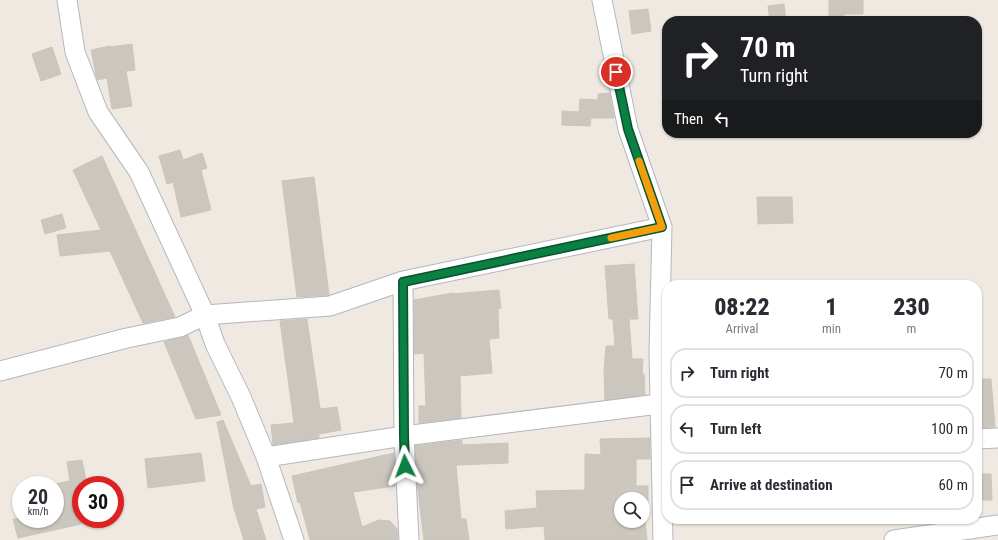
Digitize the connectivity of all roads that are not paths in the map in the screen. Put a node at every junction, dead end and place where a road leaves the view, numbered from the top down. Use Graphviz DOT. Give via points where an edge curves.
graph roads {
  1 [pos="66,0"];
  2 [pos="602,0"];
  3 [pos="662,227"];
  4 [pos="403,282"];
  5 [pos="205,315"];
  6 [pos="0,371"];
  7 [pos="662,384"];
  8 [pos="662,404"];
  9 [pos="404,436"];
  10 [pos="998,438"];
  11 [pos="982,439"];
  12 [pos="266,457"];
  13 [pos="663,524"];
  14 [pos="998,525"];
  15 [pos="294,540"];
  16 [pos="409,540"];
  17 [pos="663,540"];
  18 [pos="894,540"];
  1 -- 5 [label="street" via="75,52 98,112 139,172"];
  2 -- 3 [label="street" via="628,129"];
  3 -- 4 [label="street"];
  3 -- 7 [label="street" via="659,353"];
  4 -- 5 [label="street" via="330,306"];
  4 -- 9 [label="street"];
  5 -- 6 [label="street" via="180,327"];
  5 -- 12 [label="street" via="215,344"];
  8 -- 9 [label="street"];
  9 -- 12 [label="street"];
  9 -- 16 [label="street"];
  10 -- 11 [label="street"];
  12 -- 15 [label="street"];
  13 -- 17 [label="street"];
  14 -- 18 [label="street"];
}
